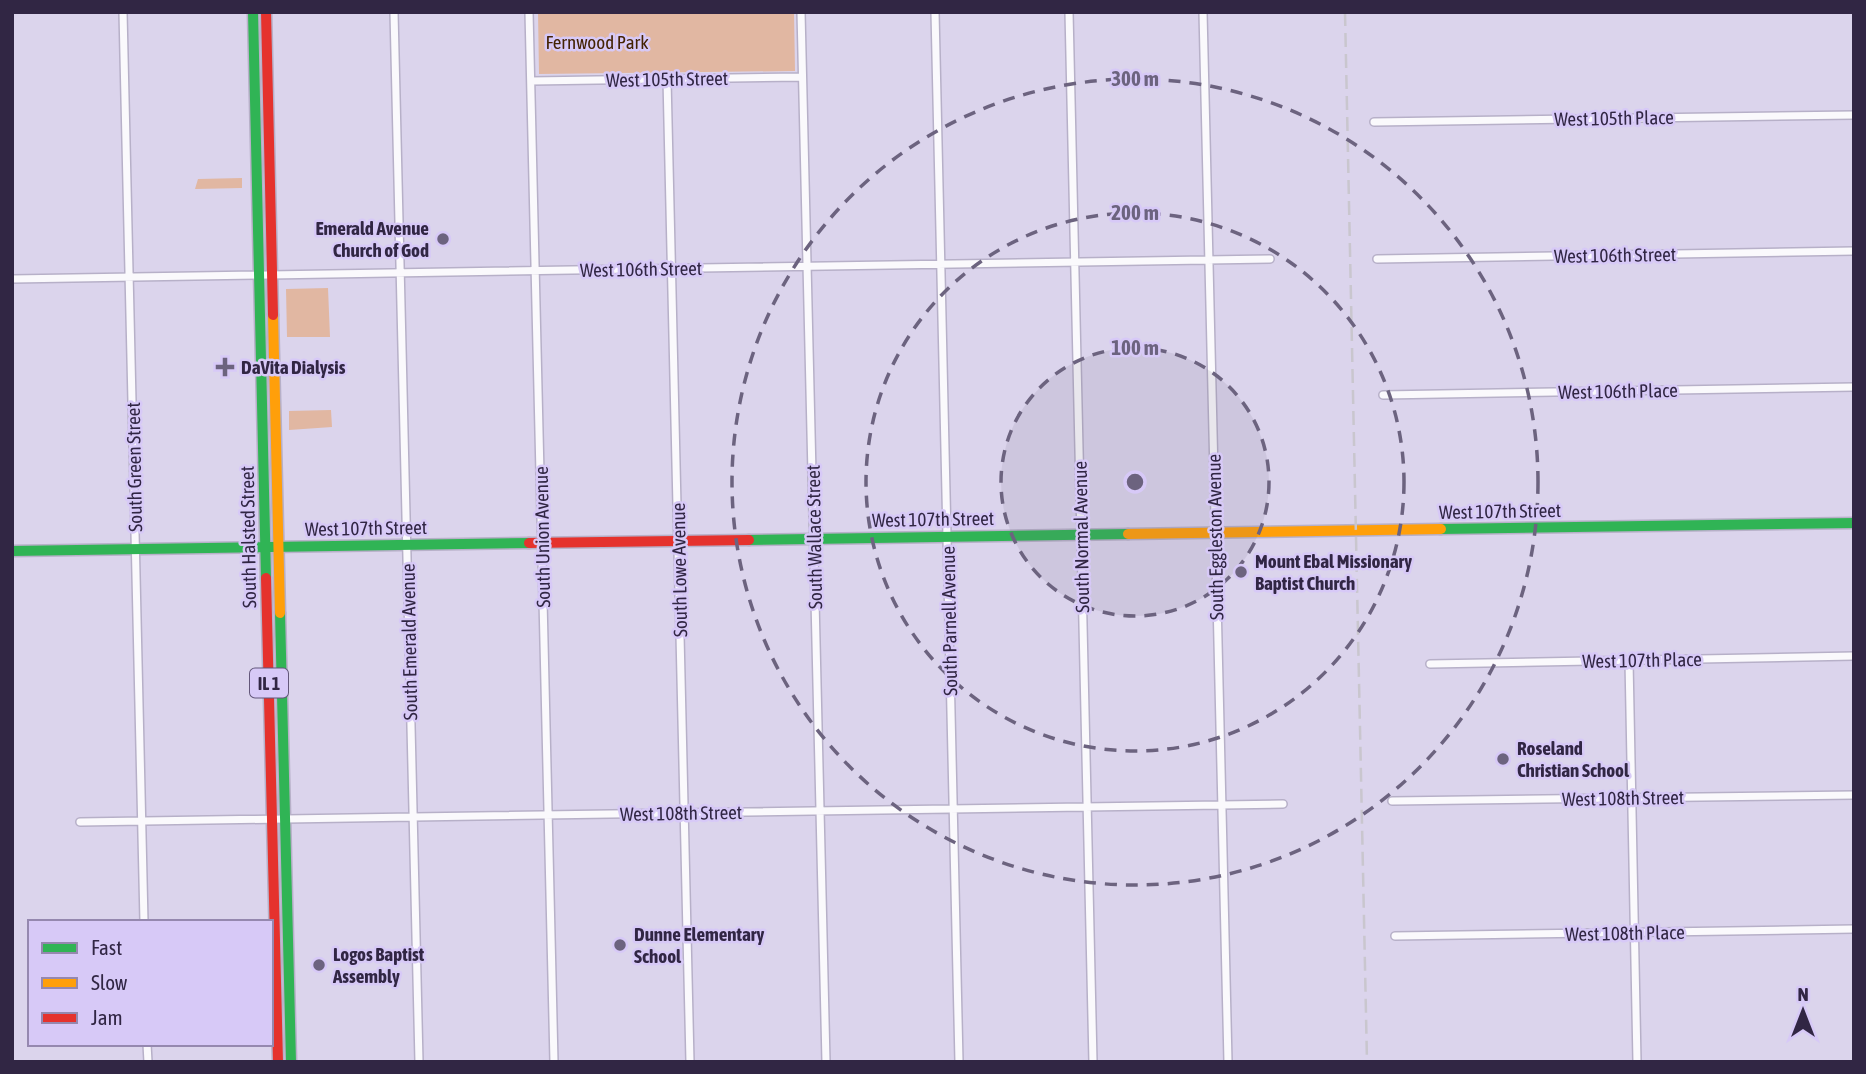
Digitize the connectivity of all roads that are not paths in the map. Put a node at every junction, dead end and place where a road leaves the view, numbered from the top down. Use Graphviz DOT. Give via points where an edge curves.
graph roads {
  1 [pos="123,12"];
  2 [pos="253,12"];
  3 [pos="266,12"];
  4 [pos="394,12"];
  5 [pos="529,12"];
  6 [pos="801,12"];
  7 [pos="935,12"];
  8 [pos="1069,12"];
  9 [pos="1203,12"];
  10 [pos="802,77"];
  11 [pos="667,79"];
  12 [pos="531,81"];
  13 [pos="1854,115"];
  14 [pos="1374,122"];
  15 [pos="1854,251"];
  16 [pos="1270,259"];
  17 [pos="1377,259"];
  18 [pos="1209,260"];
  19 [pos="1075,262"];
  20 [pos="941,264"];
  21 [pos="807,267"];
  22 [pos="671,269"];
  23 [pos="536,271"];
  24 [pos="400,273"];
  25 [pos="259,275"];
  26 [pos="273,275"];
  27 [pos="129,277"];
  28 [pos="12,279"];
  29 [pos="1854,387"];
  30 [pos="1383,396"];
  31 [pos="1854,523"];
  32 [pos="1215,533"];
  33 [pos="1080,535"];
  34 [pos="947,537"];
  35 [pos="814,539"];
  36 [pos="678,541"];
  37 [pos="542,543"];
  38 [pos="407,545"];
  39 [pos="266,547"];
  40 [pos="279,547"];
  41 [pos="136,549"];
  42 [pos="12,551"];
  43 [pos="1854,656"];
  44 [pos="1629,661"];
  45 [pos="1430,664"];
  46 [pos="1854,794"];
  47 [pos="1632,798"];
  48 [pos="1392,802"];
  49 [pos="1283,804"];
  50 [pos="1222,805"];
  51 [pos="1087,806"];
  52 [pos="953,808"];
  53 [pos="820,811"];
  54 [pos="684,813"];
  55 [pos="548,815"];
  56 [pos="413,817"];
  57 [pos="272,820"];
  58 [pos="286,820"];
  59 [pos="142,821"];
  60 [pos="80,822"];
  61 [pos="144,920"];
  62 [pos="1854,929"];
  63 [pos="1635,933"];
  64 [pos="1395,936"];
  65 [pos="278,1062"];
  66 [pos="291,1062"];
  67 [pos="419,1062"];
  68 [pos="554,1062"];
  69 [pos="690,1062"];
  70 [pos="826,1062"];
  71 [pos="959,1062"];
  72 [pos="1093,1062"];
  73 [pos="1228,1062"];
  74 [pos="1637,1062"];
  1 -- 27 [label="street, South Green Street"];
  2 -- 25 [label="main road, South Halsted Street / IL 1"];
  3 -- 26 [label="main road, South Halsted Street / IL 1"];
  4 -- 24 [label="street, South Emerald Avenue"];
  5 -- 12 [label="street, South Union Avenue"];
  6 -- 10 [label="street, South Wallace Street"];
  7 -- 20 [label="street, South Parnell Avenue"];
  8 -- 19 [label="street, South Normal Avenue"];
  9 -- 18 [label="street, South Eggleston Avenue"];
  10 -- 11 [label="street, West 105th Street"];
  10 -- 21 [label="street, South Wallace Street"];
  11 -- 12 [label="street, West 105th Street"];
  11 -- 22 [label="street, South Lowe Avenue"];
  12 -- 23 [label="street, South Union Avenue"];
  13 -- 14 [label="street, West 105th Place"];
  15 -- 17 [label="street, West 106th Street"];
  16 -- 18 [label="street, West 106th Street"];
  18 -- 19 [label="street, West 106th Street"];
  18 -- 32 [label="street, South Eggleston Avenue"];
  19 -- 20 [label="street, West 106th Street"];
  19 -- 33 [label="street, South Normal Avenue"];
  20 -- 21 [label="street, West 106th Street"];
  20 -- 34 [label="street, South Parnell Avenue"];
  21 -- 22 [label="street, West 106th Street"];
  21 -- 35 [label="street, South Wallace Street"];
  22 -- 23 [label="street, West 106th Street"];
  22 -- 36 [label="street, South Lowe Avenue"];
  23 -- 24 [label="street, West 106th Street"];
  23 -- 37 [label="street, South Union Avenue"];
  24 -- 26 [label="street, West 106th Street"];
  24 -- 38 [label="street, South Emerald Avenue"];
  25 -- 26 [label="street, West 106th Street"];
  25 -- 27 [label="street, West 106th Street"];
  25 -- 39 [label="main road, South Halsted Street / IL 1"];
  26 -- 40 [label="main road, South Halsted Street / IL 1"];
  27 -- 28 [label="street, West 106th Street"];
  27 -- 41 [label="street, South Green Street"];
  29 -- 30 [label="street, West 106th Place"];
  31 -- 32 [label="main road, West 107th Street"];
  32 -- 33 [label="main road, West 107th Street"];
  32 -- 50 [label="street, South Eggleston Avenue"];
  33 -- 34 [label="main road, West 107th Street"];
  33 -- 51 [label="street, South Normal Avenue"];
  34 -- 35 [label="main road, West 107th Street"];
  34 -- 52 [label="street, South Parnell Avenue"];
  35 -- 36 [label="main road, West 107th Street"];
  35 -- 53 [label="street, South Wallace Street"];
  36 -- 37 [label="main road, West 107th Street"];
  36 -- 54 [label="street, South Lowe Avenue"];
  37 -- 38 [label="main road, West 107th Street"];
  37 -- 55 [label="street, South Union Avenue"];
  38 -- 40 [label="main road, West 107th Street"];
  38 -- 56 [label="street, South Emerald Avenue"];
  39 -- 40 [label="main road, West 107th Street"];
  39 -- 41 [label="main road, West 107th Street"];
  39 -- 57 [label="main road, South Halsted Street / IL 1"];
  40 -- 58 [label="main road, South Halsted Street / IL 1"];
  41 -- 42 [label="main road, West 107th Street"];
  41 -- 59 [label="street, South Green Street"];
  43 -- 44 [label="street, West 107th Place"];
  44 -- 45 [label="street, West 107th Place"];
  44 -- 47 [label="street"];
  46 -- 47 [label="street, West 108th Street"];
  47 -- 48 [label="street, West 108th Street"];
  47 -- 63 [label="street"];
  49 -- 50 [label="street, West 108th Street"];
  50 -- 51 [label="street, West 108th Street"];
  50 -- 73 [label="street, South Eggleston Avenue"];
  51 -- 52 [label="street, West 108th Street"];
  51 -- 72 [label="street, South Normal Avenue"];
  52 -- 53 [label="street, West 108th Street"];
  52 -- 71 [label="street, South Parnell Avenue"];
  53 -- 54 [label="street, West 108th Street"];
  53 -- 70 [label="street, South Wallace Street"];
  54 -- 55 [label="street, West 108th Street"];
  54 -- 69 [label="street, South Lowe Avenue"];
  55 -- 56 [label="street, West 108th Street"];
  55 -- 68 [label="street, South Union Avenue"];
  56 -- 58 [label="street, West 108th Street"];
  56 -- 67 [label="street, South Emerald Avenue"];
  57 -- 58 [label="street, West 108th Street"];
  57 -- 59 [label="street, West 108th Street"];
  57 -- 65 [label="main road, South Halsted Street / IL 1"];
  58 -- 66 [label="main road, South Halsted Street / IL 1"];
  59 -- 60 [label="street, West 108th Street"];
  59 -- 61 [label="street, South Green Street"];
  62 -- 63 [label="street, West 108th Place"];
  63 -- 64 [label="street, West 108th Place"];
  63 -- 74 [label="street"];
}
